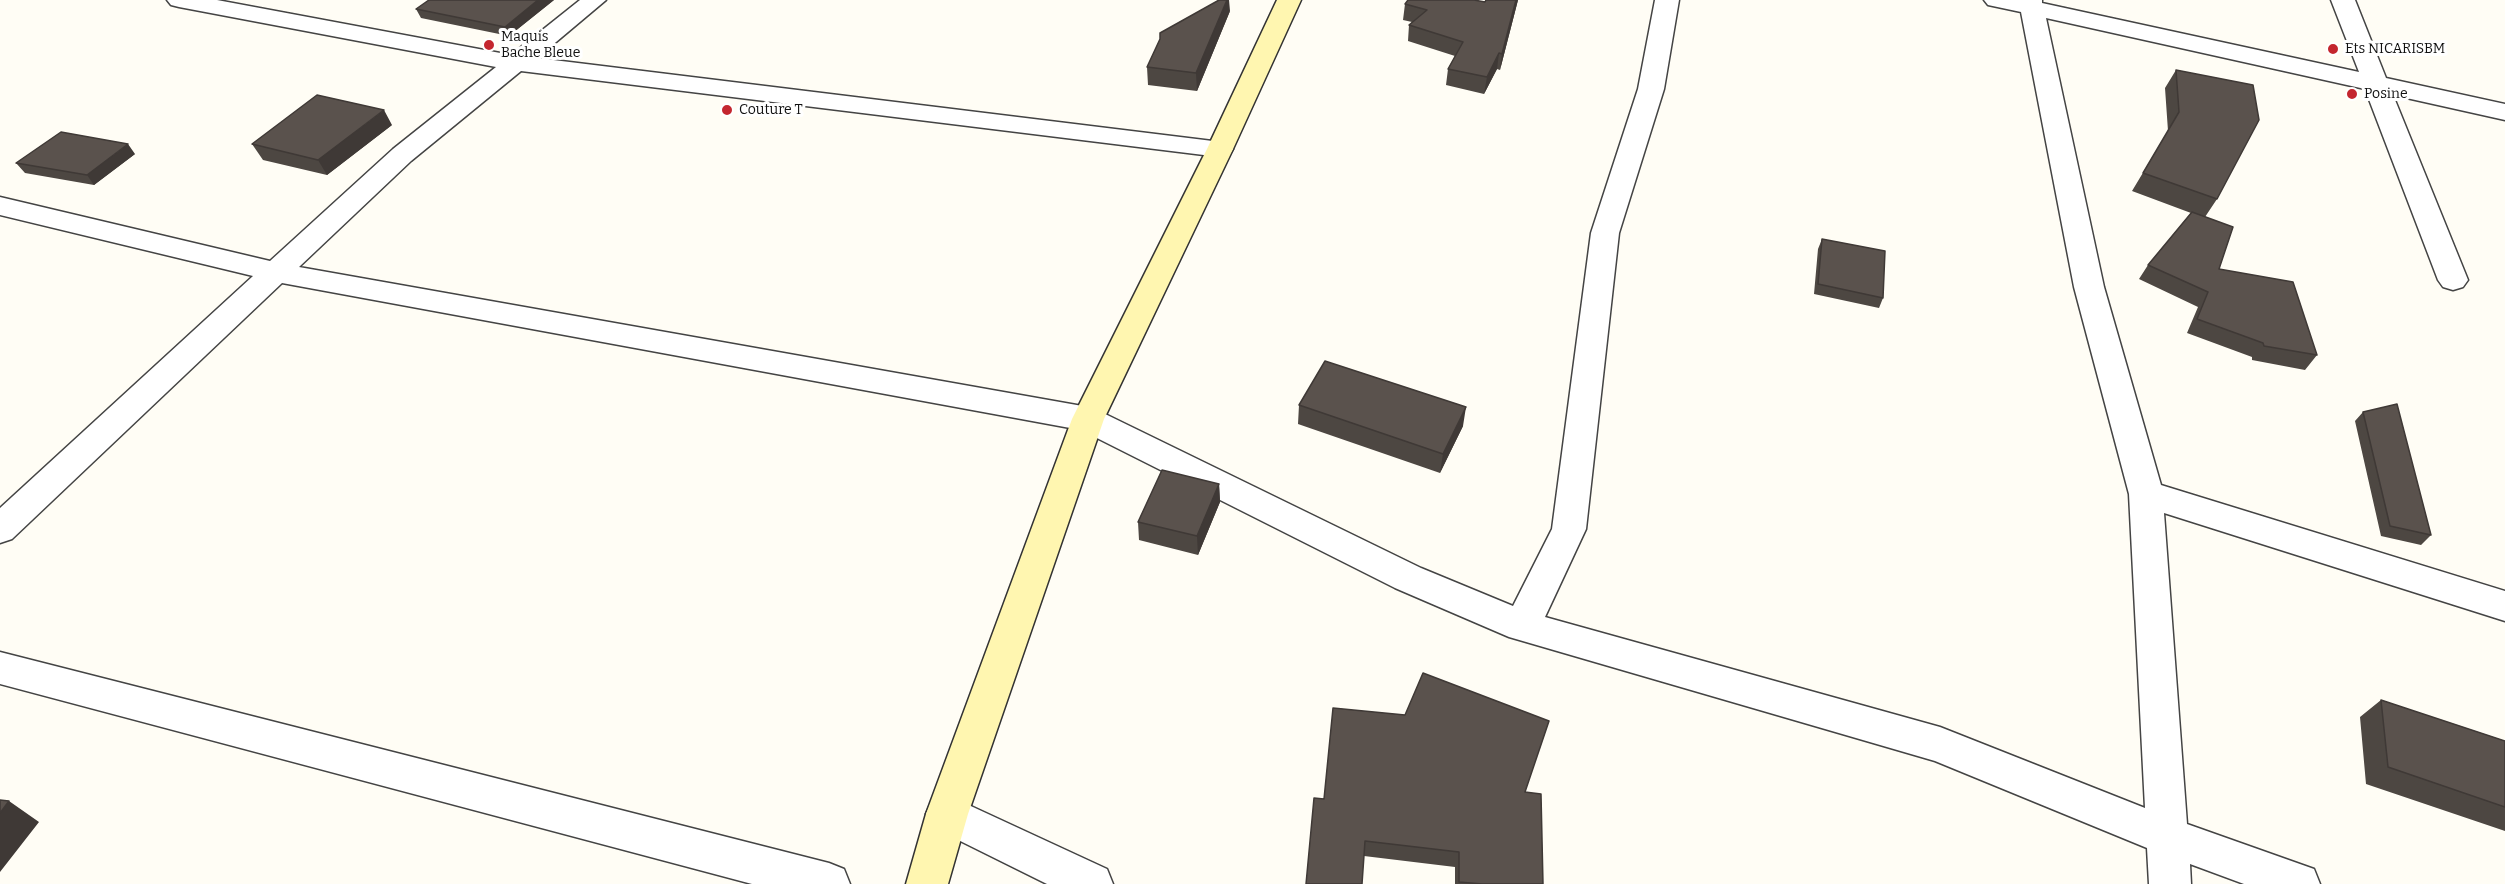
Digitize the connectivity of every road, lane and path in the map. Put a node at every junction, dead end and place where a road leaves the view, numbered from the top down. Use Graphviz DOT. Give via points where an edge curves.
graph roads {
  1 [pos="179,0"];
  2 [pos="594,0"];
  3 [pos="1289,0"];
  4 [pos="1667,0"];
  5 [pos="1996,0"];
  6 [pos="2343,0"];
  7 [pos="2030,4"];
  8 [pos="255,6"];
  9 [pos="516,63"];
  10 [pos="2376,83"];
  11 [pos="2505,112"];
  12 [pos="1220,149"];
  13 [pos="0,206"];
  14 [pos="275,273"];
  15 [pos="2453,280"];
  16 [pos="1088,419"];
  17 [pos="2146,494"];
  18 [pos="0,529"];
  19 [pos="2505,606"];
  20 [pos="1522,626"];
  21 [pos="0,668"];
  22 [pos="947,814"];
  23 [pos="2167,836"];
  24 [pos="829,884"];
  25 [pos="927,884"];
  26 [pos="1092,884"];
  27 [pos="2170,884"];
  28 [pos="2299,884"];
  1 -- 8 [label="street"];
  2 -- 9 [label="street"];
  3 -- 12 [label="street"];
  4 -- 20 [label="street" via="1651,90 1605,233 1569,529"];
  5 -- 7 [label="street"];
  6 -- 10 [label="street"];
  7 -- 10 [label="street"];
  7 -- 17 [label="street" via="2090,287"];
  8 -- 9 [label="street"];
  9 -- 12 [label="street"];
  9 -- 14 [label="street" via="402,155"];
  10 -- 11 [label="street"];
  10 -- 15 [label="street"];
  12 -- 16 [label="street"];
  13 -- 14 [label="street"];
  14 -- 16 [label="street"];
  14 -- 18 [label="street"];
  16 -- 20 [label="street" via="1408,578"];
  16 -- 22 [label="street"];
  17 -- 19 [label="street"];
  17 -- 23 [label="street"];
  20 -- 23 [label="street" via="1940,745"];
  21 -- 24 [label="street"];
  22 -- 25 [label="street"];
  22 -- 26 [label="street"];
  23 -- 27 [label="street"];
  23 -- 28 [label="street"];
}
